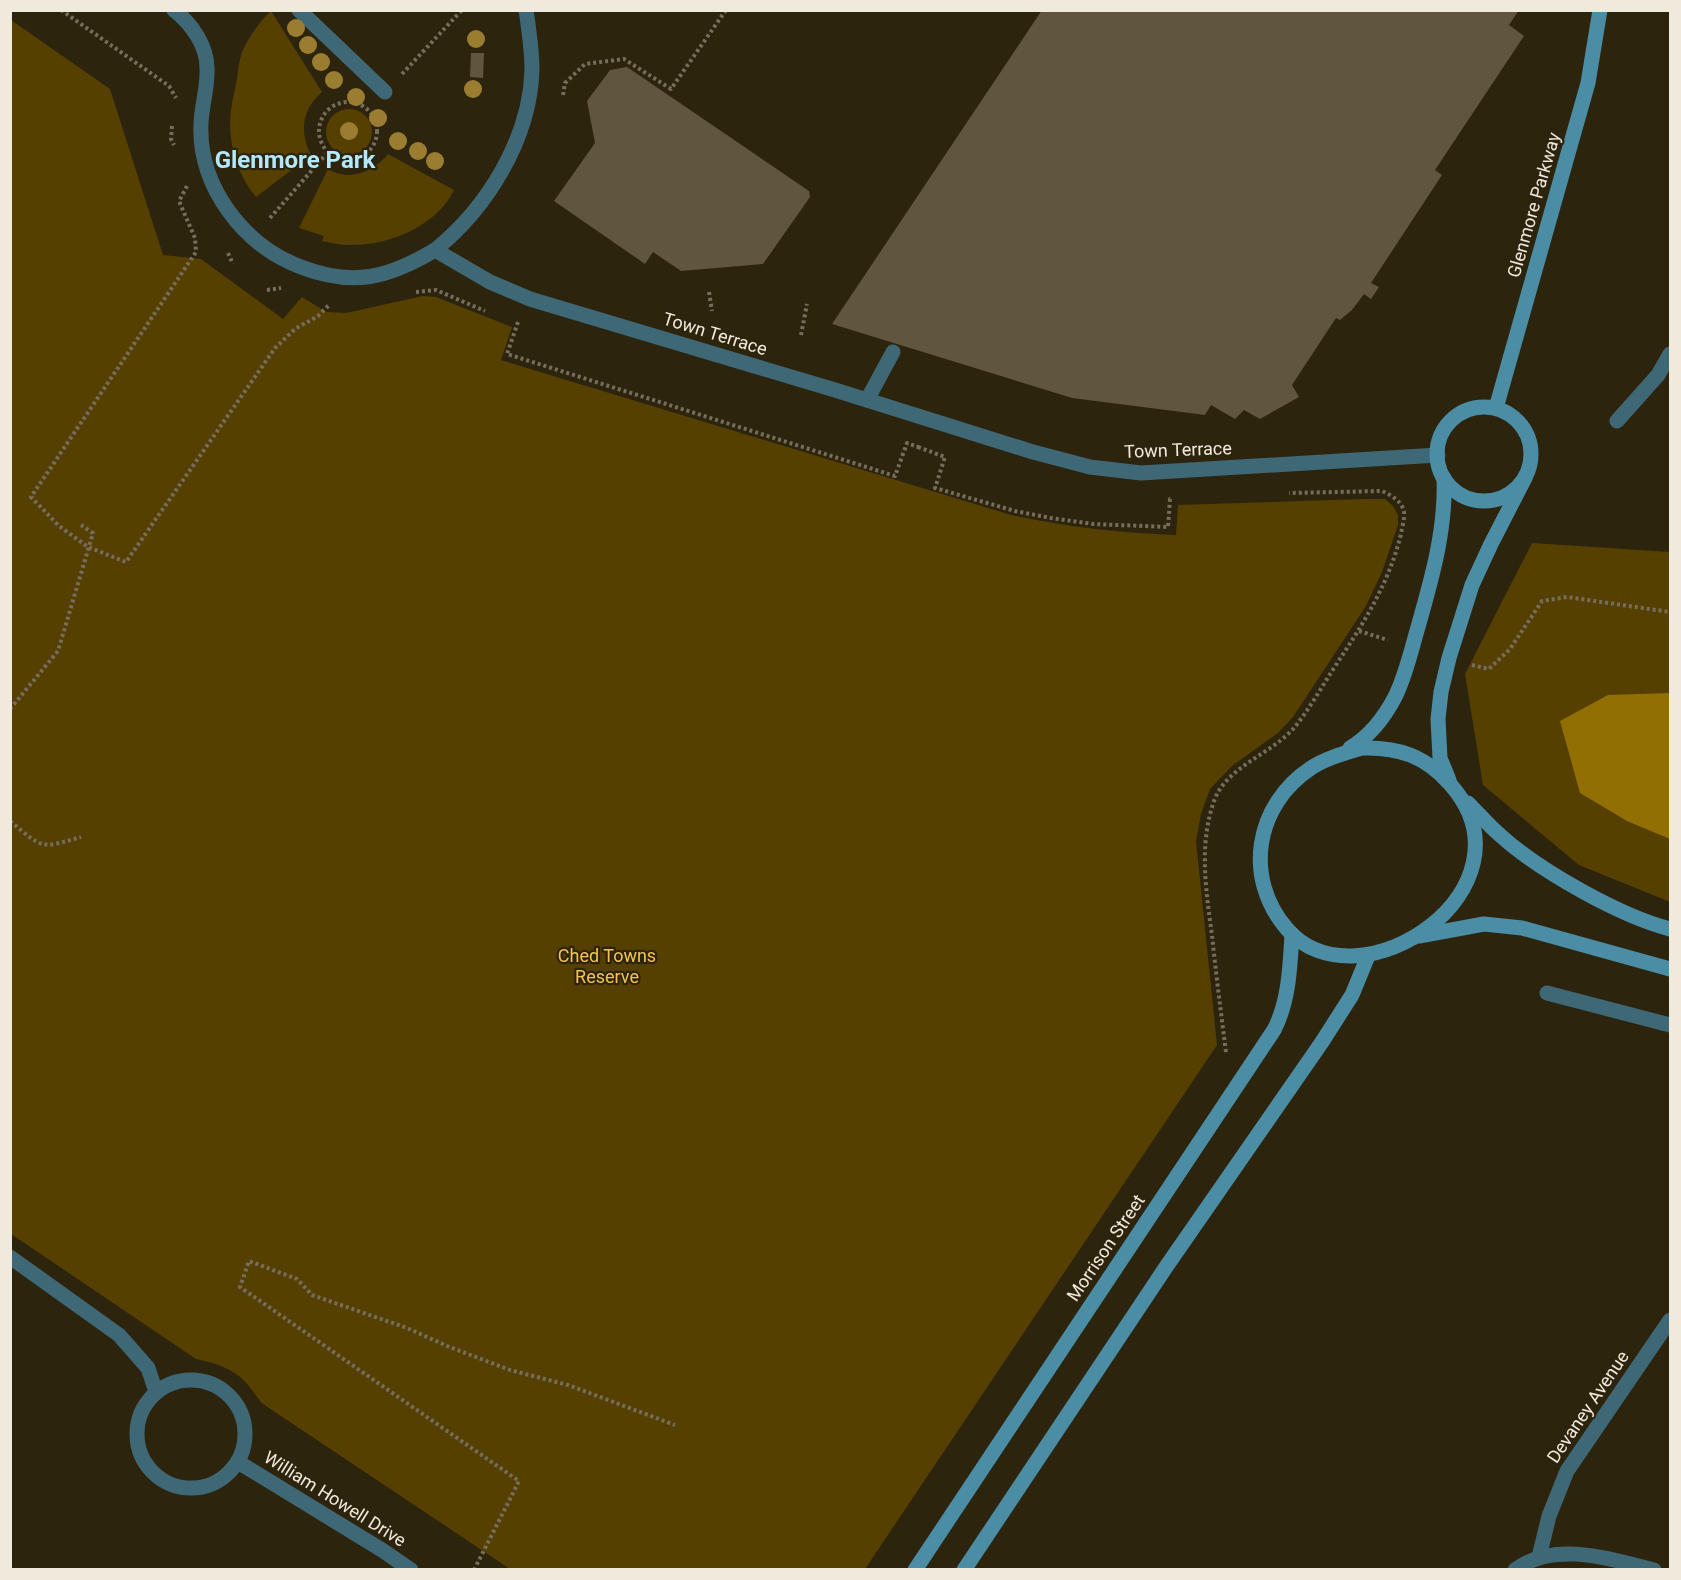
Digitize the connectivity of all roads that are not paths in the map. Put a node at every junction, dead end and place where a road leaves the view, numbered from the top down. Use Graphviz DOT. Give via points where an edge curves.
graph roads {
  1 [pos="174,10"];
  2 [pos="299,10"];
  3 [pos="526,10"];
  4 [pos="1600,10"];
  5 [pos="385,92"];
  6 [pos="435,250"];
  7 [pos="893,352"];
  8 [pos="1671,354"];
  9 [pos="867,400"];
  10 [pos="1496,408"];
  11 [pos="1617,421"];
  12 [pos="1438,455"];
  13 [pos="1444,478"];
  14 [pos="1525,478"];
  15 [pos="1339,754"];
  16 [pos="1455,789"];
  17 [pos="1671,929"];
  18 [pos="1292,934"];
  19 [pos="1416,936"];
  20 [pos="1368,956"];
  21 [pos="1671,969"];
  22 [pos="1547,993"];
  23 [pos="1671,1025"];
  24 [pos="10,1257"];
  25 [pos="1671,1320"];
  26 [pos="156,1392"];
  27 [pos="238,1461"];
  28 [pos="1539,1557"];
  29 [pos="411,1569"];
  30 [pos="915,1569"];
  31 [pos="964,1569"];
  32 [pos="1515,1569"];
  33 [pos="1654,1569"];
  1 -- 6 [label="street" via="193,30 206,58 201,130 209,175 221,201 248,234 295,265 351,278 394,272"];
  2 -- 5 [label="street"];
  3 -- 6 [label="street" via="532,70 529,96 513,147 473,213"];
  4 -- 10 [label="main road, Glenmore Parkway" via="1588,83"];
  6 -- 9 [label="street, Town Terrace" via="490,282 530,299"];
  7 -- 9 [label="street"];
  8 -- 11 [label="street" via="1659,375"];
  9 -- 12 [label="street, Town Terrace" via="1061,460 1120,472"];
  10 -- 12 [label="main road" via="1468,410 1454,418 1444,430"];
  10 -- 14 [label="main road" via="1511,415 1530,441 1531,462"];
  12 -- 13 [label="main road"];
  13 -- 14 [label="main road" via="1454,491 1485,501 1514,491"];
  13 -- 15 [label="main road" via="1439,545 1403,678 1370,734"];
  14 -- 16 [label="main road" via="1472,585 1441,692 1440,758"];
  15 -- 16 [label="main road" via="1362,748 1409,753 1441,773"];
  15 -- 18 [label="main road" via="1312,766 1296,779 1270,814 1262,836 1261,881 1279,920"];
  16 -- 17 [label="main road" via="1501,836 1542,867 1619,909"];
  16 -- 19 [label="main road" via="1471,814 1475,859 1464,890 1455,902"];
  18 -- 20 [label="main road" via="1325,954"];
  18 -- 30 [label="main road, Morrison Street" via="1286,995 1274,1030"];
  19 -- 20 [label="main road"];
  19 -- 21 [label="main road" via="1484,924 1522,928"];
  20 -- 31 [label="main road" via="1352,995 1322,1042"];
  22 -- 23 [label="street"];
  24 -- 26 [label="street" via="119,1335 148,1368"];
  25 -- 28 [label="street, Devaney Avenue" via="1567,1471"];
  26 -- 27 [label="street" via="173,1382 192,1379 210,1382 226,1391 238,1406 244,1424 245,1443"];
  26 -- 27 [label="street" via="144,1407 137,1426 138,1446 145,1463 158,1477 190,1489 225,1476"];
  27 -- 29 [label="street, William Howell Drive"];
  28 -- 32 [label="street"];
  28 -- 33 [label="street" via="1581,1555"];
}
